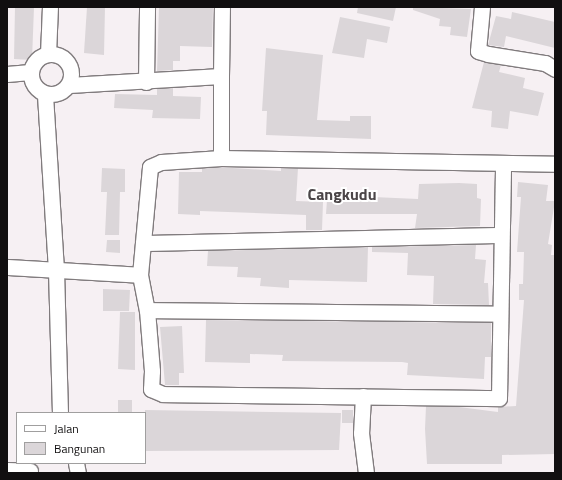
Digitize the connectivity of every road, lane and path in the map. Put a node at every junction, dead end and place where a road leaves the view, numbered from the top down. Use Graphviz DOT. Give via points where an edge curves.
graph roads {
  1 [pos="50,7"];
  2 [pos="147,7"];
  3 [pos="222,7"];
  4 [pos="482,7"];
  5 [pos="48,54"];
  6 [pos="555,69"];
  7 [pos="30,72"];
  8 [pos="7,74"];
  9 [pos="221,76"];
  10 [pos="146,82"];
  11 [pos="69,85"];
  12 [pos="45,95"];
  13 [pos="221,158"];
  14 [pos="503,163"];
  15 [pos="555,164"];
  16 [pos="500,235"];
  17 [pos="143,243"];
  18 [pos="7,267"];
  19 [pos="56,270"];
  20 [pos="140,275"];
  21 [pos="147,310"];
  22 [pos="500,314"];
  23 [pos="363,396"];
  24 [pos="60,412"];
  25 [pos="31,469"];
  26 [pos="7,470"];
  27 [pos="366,473"];
  1 -- 5 [label="street"];
  2 -- 10 [label="street"];
  3 -- 9 [label="street"];
  4 -- 6 [label="street" via="478,50 488,54 545,63"];
  5 -- 7 [label="street" via="36,60"];
  5 -- 11 [label="street" via="59,55 68,63 72,74"];
  7 -- 8 [label="street"];
  7 -- 12 [label="street" via="33,86"];
  9 -- 10 [label="street"];
  9 -- 13 [label="street"];
  10 -- 11 [label="street"];
  11 -- 12 [label="street" via="63,91"];
  12 -- 19 [label="street"];
  13 -- 14 [label="street"];
  13 -- 17 [label="street" via="161,162 150,167"];
  14 -- 15 [label="street"];
  14 -- 16 [label="street"];
  16 -- 17 [label="street"];
  16 -- 22 [label="street"];
  17 -- 20 [label="street"];
  18 -- 19 [label="street"];
  19 -- 20 [label="street"];
  19 -- 24 [label="street"];
  20 -- 21 [label="street"];
  21 -- 22 [label="street"];
  21 -- 23 [label="street" via="151,389 163,394"];
  22 -- 23 [label="street" via="499,398"];
  23 -- 27 [label="street" via="361,433"];
  25 -- 26 [label="street"];
}
